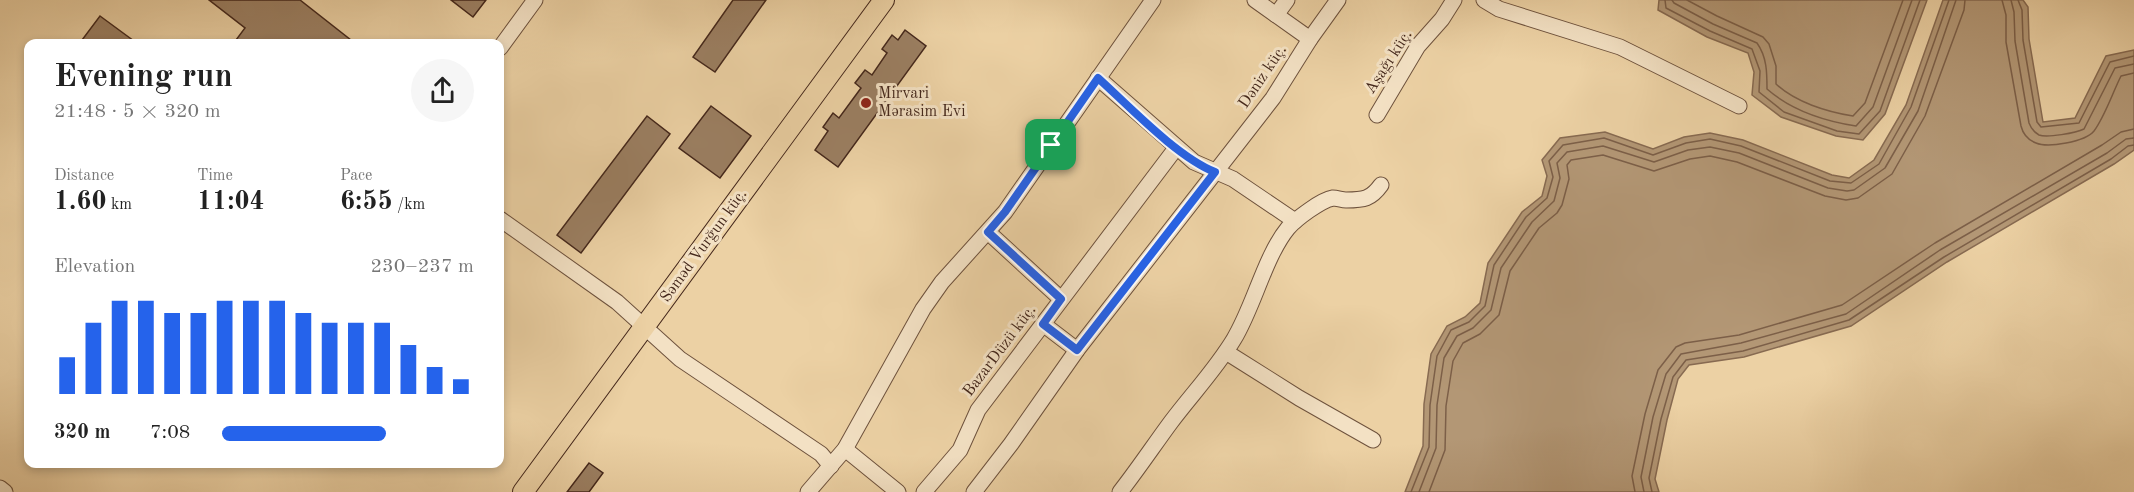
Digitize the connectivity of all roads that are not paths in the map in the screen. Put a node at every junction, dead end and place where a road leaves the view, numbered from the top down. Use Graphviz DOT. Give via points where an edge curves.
graph roads {
  1 [pos="535,0"];
  2 [pos="884,0"];
  3 [pos="1153,0"];
  4 [pos="1255,0"];
  5 [pos="1287,0"];
  6 [pos="1338,0"];
  7 [pos="1454,0"];
  8 [pos="1484,0"];
  9 [pos="1276,15"];
  10 [pos="1310,39"];
  11 [pos="504,43"];
  12 [pos="1098,78"];
  13 [pos="1739,106"];
  14 [pos="1377,115"];
  15 [pos="1176,148"];
  16 [pos="1215,172"];
  17 [pos="1381,185"];
  18 [pos="1295,220"];
  19 [pos="504,222"];
  20 [pos="988,232"];
  21 [pos="1061,299"];
  22 [pos="1043,324"];
  23 [pos="644,327"];
  24 [pos="1077,350"];
  25 [pos="1226,352"];
  26 [pos="1373,440"];
  27 [pos="845,449"];
  28 [pos="831,466"];
  29 [pos="0,488"];
  30 [pos="5,492"];
  31 [pos="523,492"];
  32 [pos="808,492"];
  33 [pos="898,492"];
  34 [pos="924,492"];
  35 [pos="974,492"];
  36 [pos="1120,492"];
  1 -- 11 [label="street"];
  2 -- 23 [label="main road, Səməd Vurğun küç."];
  3 -- 12 [label="street"];
  4 -- 9 [label="street"];
  5 -- 9 [label="street"];
  6 -- 10 [label="street, Dəniz küç."];
  7 -- 14 [label="street, Aşağı küç." via="1418,46"];
  8 -- 13 [label="street" via="1499,9 1620,47"];
  9 -- 10 [label="street"];
  10 -- 16 [label="street, Dəniz küç." via="1273,98"];
  12 -- 15 [label="street"];
  12 -- 20 [label="street"];
  15 -- 16 [label="street"];
  15 -- 21 [label="street, BazarDüzü küç."];
  16 -- 18 [label="street" via="1233,179"];
  16 -- 24 [label="street"];
  17 -- 18 [label="street" via="1367,199 1334,198"];
  18 -- 25 [label="street" via="1275,250"];
  19 -- 23 [label="street" via="617,302"];
  20 -- 21 [label="street"];
  20 -- 27 [label="street" via="923,309"];
  21 -- 22 [label="street, BazarDüzü küç."];
  22 -- 24 [label="street"];
  22 -- 34 [label="street, BazarDüzü küç." via="978,410 960,450"];
  23 -- 28 [label="street" via="680,358 821,454"];
  23 -- 31 [label="main road, Səməd Vurğun küç."];
  24 -- 35 [label="street"];
  25 -- 26 [label="street"];
  25 -- 36 [label="street"];
  27 -- 28 [label="street"];
  27 -- 33 [label="street"];
  28 -- 32 [label="street"];
  29 -- 30 [label="street"];
}
